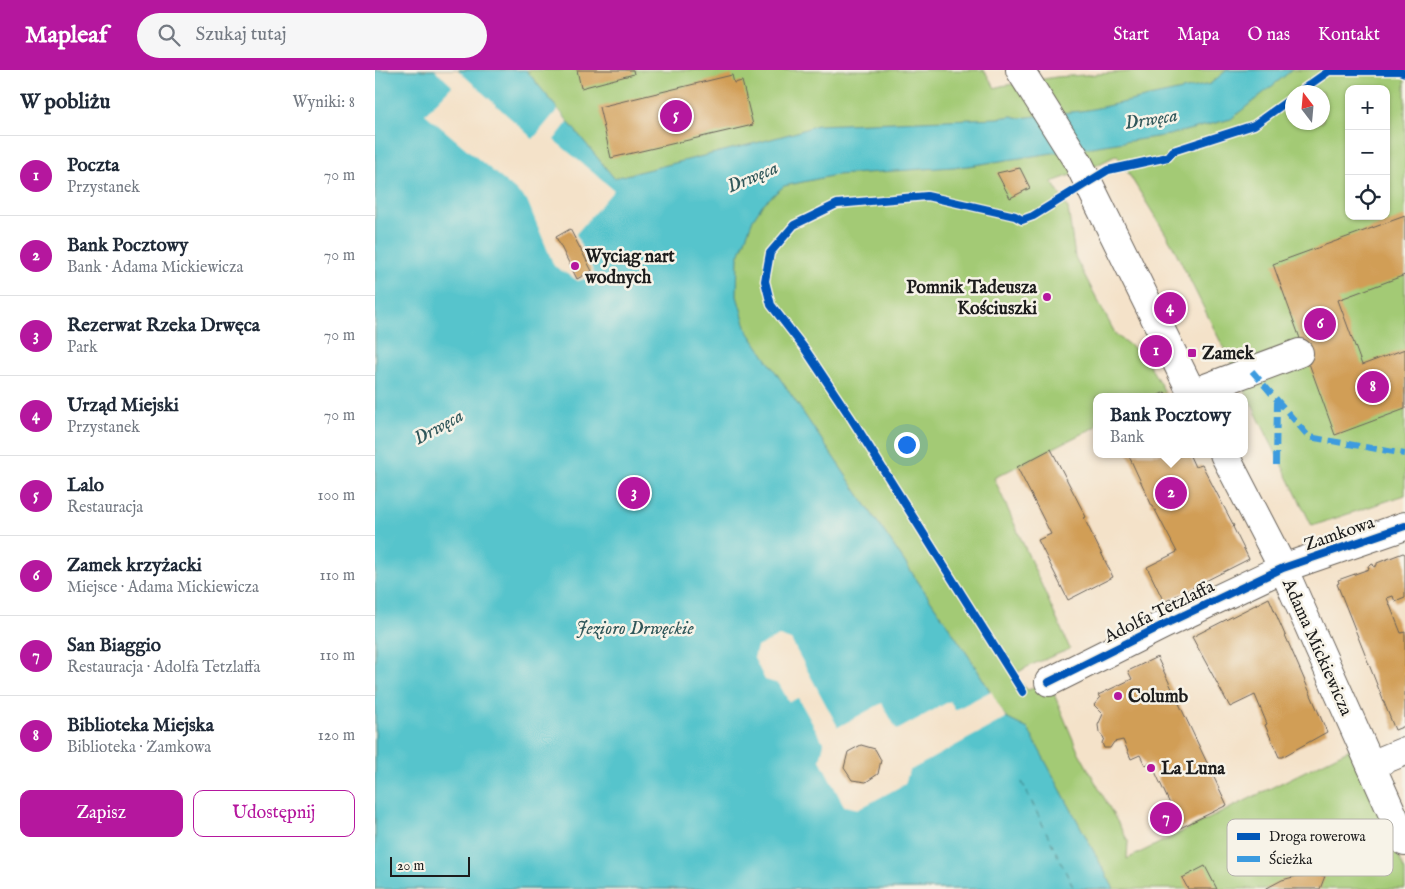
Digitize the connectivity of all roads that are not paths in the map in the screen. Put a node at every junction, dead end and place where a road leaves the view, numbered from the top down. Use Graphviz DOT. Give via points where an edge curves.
graph roads {
  1 [pos="1027,80"];
  2 [pos="1299,353"];
  3 [pos="1192,393"];
  4 [pos="1198,393"];
  5 [pos="1226,458"];
  6 [pos="1405,526"];
  7 [pos="1283,568"];
  8 [pos="1049,682"];
  9 [pos="1405,751"];
  10 [pos="1371,765"];
  11 [pos="1405,842"];
  1 -- 3 [label="main road" via="1078,162"];
  2 -- 4 [label="main road"];
  5 -- 7 [label="main road, Adama Mickiewicza"];
  6 -- 7 [label="main road, Zamkowa"];
  7 -- 8 [label="main road, Adolfa Tetzlaffa"];
  7 -- 10 [label="main road, Adama Mickiewicza"];
  9 -- 10 [label="main road"];
  10 -- 11 [label="main road, Adama Mickiewicza"];
}
